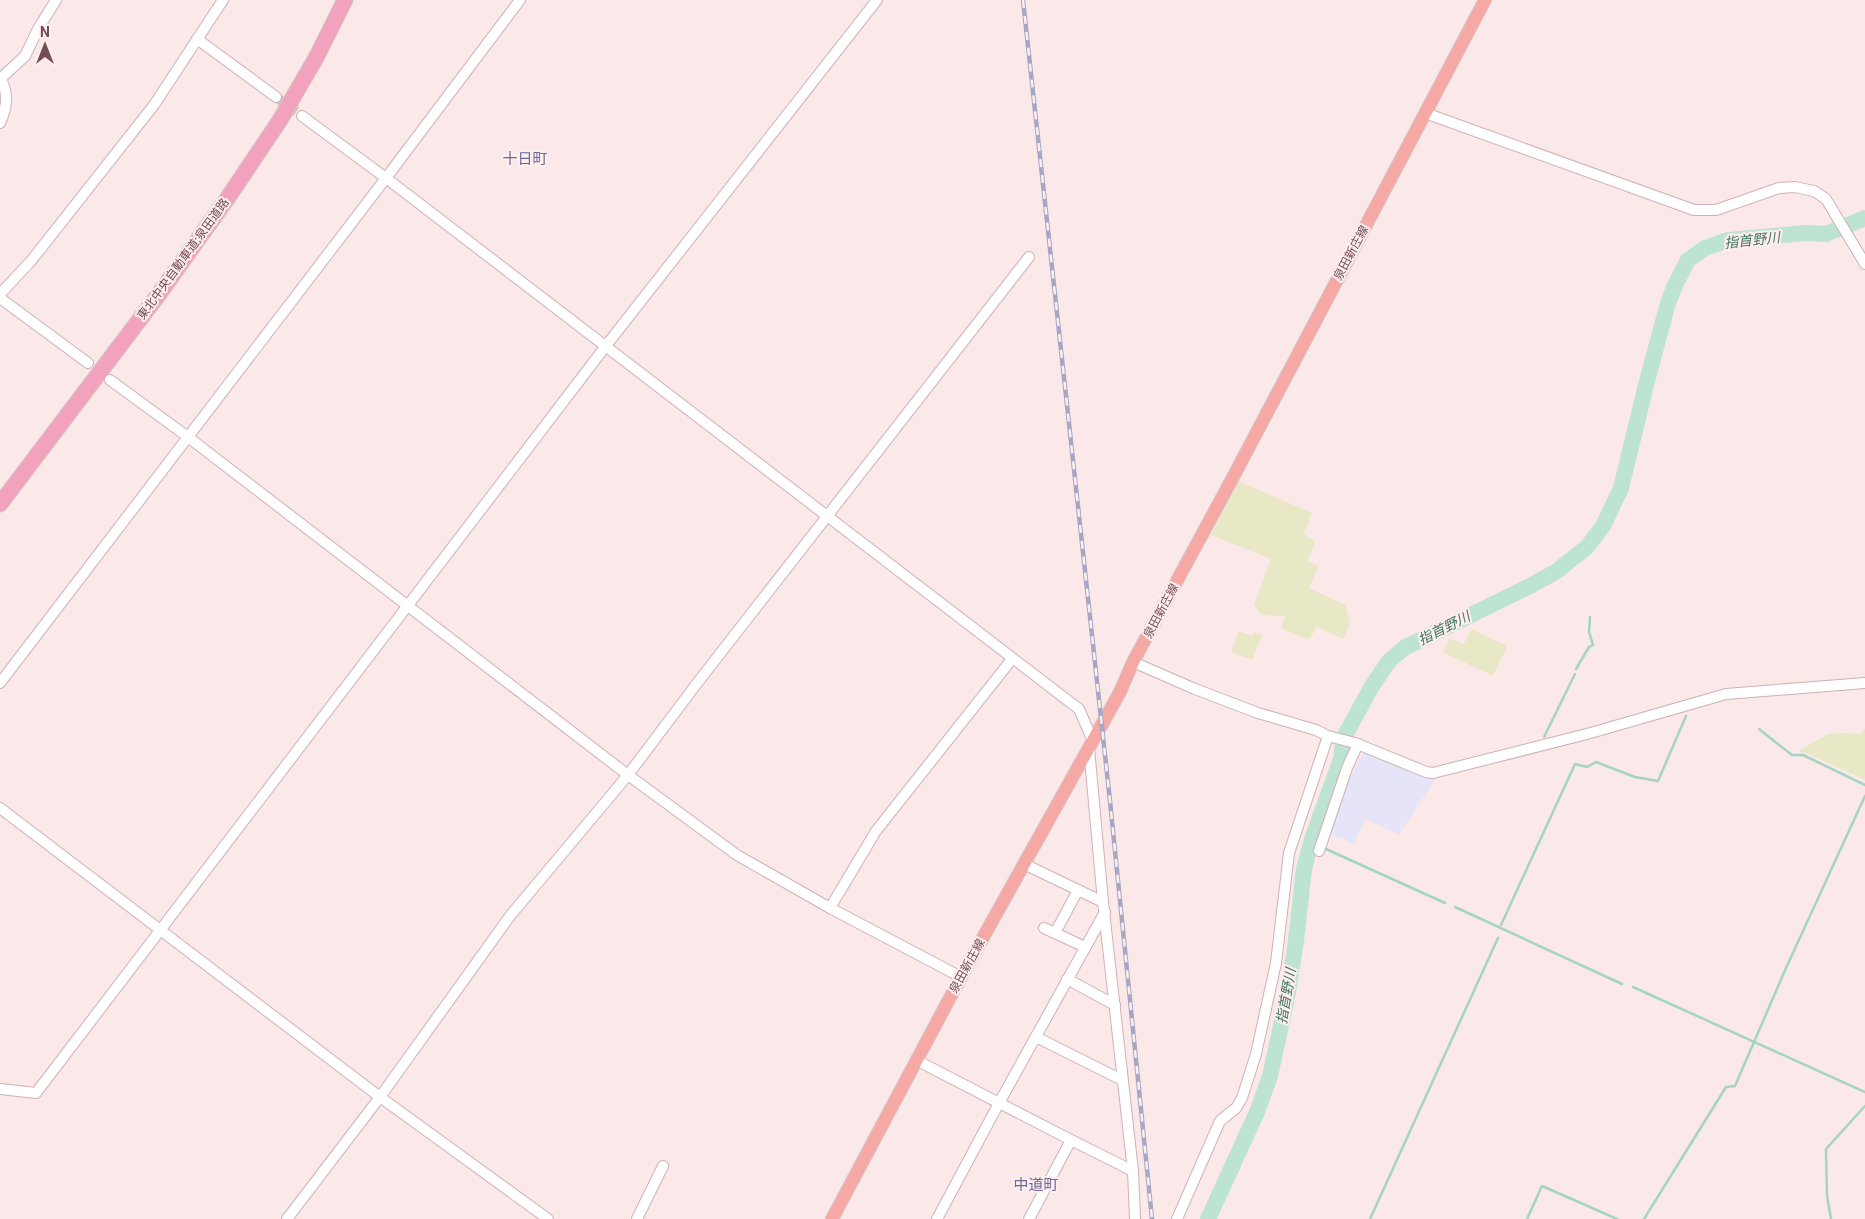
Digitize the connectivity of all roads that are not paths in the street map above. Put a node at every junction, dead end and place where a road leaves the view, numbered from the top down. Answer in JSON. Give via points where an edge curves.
{"nodes":[{"id":1,"x":56,"y":0,"type":"edge"},
{"id":2,"x":223,"y":0,"type":"edge"},
{"id":3,"x":345,"y":0,"type":"edge"},
{"id":4,"x":520,"y":0,"type":"edge"},
{"id":5,"x":877,"y":0,"type":"edge"},
{"id":6,"x":1485,"y":0,"type":"edge"},
{"id":7,"x":197,"y":39,"type":"junction"},
{"id":8,"x":0,"y":78,"type":"edge"},
{"id":9,"x":276,"y":97,"type":"tunnel mouth"},
{"id":10,"x":1425,"y":113,"type":"junction"},
{"id":11,"x":302,"y":116,"type":"tunnel mouth"},
{"id":12,"x":0,"y":122,"type":"edge"},
{"id":13,"x":386,"y":178,"type":"junction"},
{"id":14,"x":1029,"y":257,"type":"dead end"},
{"id":15,"x":1863,"y":261,"type":"edge"},
{"id":16,"x":0,"y":294,"type":"edge"},
{"id":17,"x":0,"y":298,"type":"edge"},
{"id":18,"x":605,"y":347,"type":"junction"},
{"id":19,"x":88,"y":363,"type":"dead end"},
{"id":20,"x":110,"y":380,"type":"dead end"},
{"id":21,"x":188,"y":437,"type":"junction"},
{"id":22,"x":0,"y":504,"type":"edge"},
{"id":23,"x":829,"y":516,"type":"junction"},
{"id":24,"x":408,"y":606,"type":"junction"},
{"id":25,"x":1012,"y":659,"type":"junction"},
{"id":26,"x":1133,"y":662,"type":"junction"},
{"id":27,"x":0,"y":683,"type":"edge"},
{"id":28,"x":1865,"y":683,"type":"edge"},
{"id":29,"x":1328,"y":736,"type":"junction"},
{"id":30,"x":1357,"y":744,"type":"junction"},
{"id":31,"x":1091,"y":745,"type":"junction"},
{"id":32,"x":628,"y":774,"type":"junction"},
{"id":33,"x":0,"y":808,"type":"edge"},
{"id":34,"x":1319,"y":851,"type":"dead end"},
{"id":35,"x":1024,"y":864,"type":"junction"},
{"id":36,"x":1078,"y":890,"type":"junction"},
{"id":37,"x":1104,"y":907,"type":"junction"},
{"id":38,"x":830,"y":908,"type":"junction"},
{"id":39,"x":1044,"y":928,"type":"dead end"},
{"id":40,"x":160,"y":929,"type":"junction"},
{"id":41,"x":1055,"y":933,"type":"junction"},
{"id":42,"x":1084,"y":947,"type":"junction"},
{"id":43,"x":961,"y":977,"type":"junction"},
{"id":44,"x":1067,"y":979,"type":"junction"},
{"id":45,"x":1115,"y":1005,"type":"junction"},
{"id":46,"x":1036,"y":1037,"type":"junction"},
{"id":47,"x":916,"y":1060,"type":"junction"},
{"id":48,"x":1122,"y":1080,"type":"junction"},
{"id":49,"x":0,"y":1089,"type":"edge"},
{"id":50,"x":380,"y":1097,"type":"junction"},
{"id":51,"x":999,"y":1103,"type":"junction"},
{"id":52,"x":1070,"y":1140,"type":"junction"},
{"id":53,"x":663,"y":1166,"type":"dead end"},
{"id":54,"x":1133,"y":1171,"type":"junction"},
{"id":55,"x":287,"y":1219,"type":"edge"},
{"id":56,"x":548,"y":1219,"type":"edge"},
{"id":57,"x":637,"y":1219,"type":"edge"},
{"id":58,"x":832,"y":1219,"type":"edge"},
{"id":59,"x":937,"y":1219,"type":"edge"},
{"id":60,"x":1029,"y":1219,"type":"edge"},
{"id":61,"x":1134,"y":1219,"type":"edge"},
{"id":62,"x":1177,"y":1219,"type":"edge"}],
"edges":[{"from":1,"to":8,"type":"street","via":[[25,56]]},
{"from":2,"to":7,"type":"street"},
{"from":3,"to":22,"type":"highway","name":"東北中央自動車道;泉田道路","via":[[280,120],[227,199]]},
{"from":4,"to":13,"type":"street"},
{"from":5,"to":18,"type":"street"},
{"from":6,"to":10,"type":"main road","name":"泉田新庄線"},
{"from":7,"to":9,"type":"street"},
{"from":7,"to":16,"type":"street","via":[[154,105],[31,261]]},
{"from":8,"to":12,"type":"street","via":[[6,88],[6,97]]},
{"from":10,"to":15,"type":"street","via":[[1681,206],[1704,211],[1716,210],[1779,188],[1814,191],[1826,199]]},
{"from":10,"to":26,"type":"main road","name":"泉田新庄線"},
{"from":11,"to":13,"type":"street"},
{"from":13,"to":18,"type":"street"},
{"from":13,"to":21,"type":"street"},
{"from":14,"to":23,"type":"street"},
{"from":17,"to":19,"type":"street"},
{"from":18,"to":23,"type":"street"},
{"from":18,"to":24,"type":"street"},
{"from":20,"to":21,"type":"street"},
{"from":21,"to":24,"type":"street"},
{"from":21,"to":27,"type":"street"},
{"from":23,"to":25,"type":"street"},
{"from":23,"to":32,"type":"street"},
{"from":24,"to":32,"type":"street"},
{"from":24,"to":40,"type":"street"},
{"from":25,"to":31,"type":"street","via":[[1079,709]]},
{"from":25,"to":38,"type":"street","via":[[876,831]]},
{"from":26,"to":29,"type":"street","via":[[1249,710]]},
{"from":26,"to":31,"type":"main road","name":"泉田新庄線"},
{"from":28,"to":30,"type":"street","via":[[1726,694],[1433,773]]},
{"from":29,"to":30,"type":"street"},
{"from":29,"to":62,"type":"street","via":[[1289,853],[1276,963],[1253,1062],[1236,1108],[1220,1121]]},
{"from":30,"to":34,"type":"street"},
{"from":31,"to":35,"type":"main road","name":"泉田新庄線"},
{"from":31,"to":37,"type":"street"},
{"from":32,"to":38,"type":"street","via":[[737,855]]},
{"from":32,"to":50,"type":"street","via":[[510,916]]},
{"from":33,"to":40,"type":"street"},
{"from":35,"to":36,"type":"street"},
{"from":35,"to":43,"type":"main road","name":"泉田新庄線"},
{"from":36,"to":37,"type":"street"},
{"from":36,"to":41,"type":"street"},
{"from":37,"to":42,"type":"street"},
{"from":37,"to":45,"type":"street"},
{"from":38,"to":43,"type":"street"},
{"from":39,"to":41,"type":"street"},
{"from":40,"to":49,"type":"street","via":[[36,1093]]},
{"from":40,"to":50,"type":"street"},
{"from":41,"to":42,"type":"street"},
{"from":42,"to":44,"type":"street"},
{"from":43,"to":47,"type":"main road","name":"泉田新庄線"},
{"from":44,"to":45,"type":"street"},
{"from":44,"to":46,"type":"street"},
{"from":45,"to":48,"type":"street"},
{"from":46,"to":48,"type":"street"},
{"from":46,"to":51,"type":"street"},
{"from":47,"to":51,"type":"street"},
{"from":47,"to":58,"type":"main road","name":"泉田新庄線"},
{"from":48,"to":54,"type":"street"},
{"from":50,"to":55,"type":"street"},
{"from":50,"to":56,"type":"street"},
{"from":51,"to":52,"type":"street"},
{"from":51,"to":59,"type":"street"},
{"from":52,"to":54,"type":"street"},
{"from":52,"to":60,"type":"street"},
{"from":53,"to":57,"type":"street"},
{"from":54,"to":61,"type":"street"}]}
